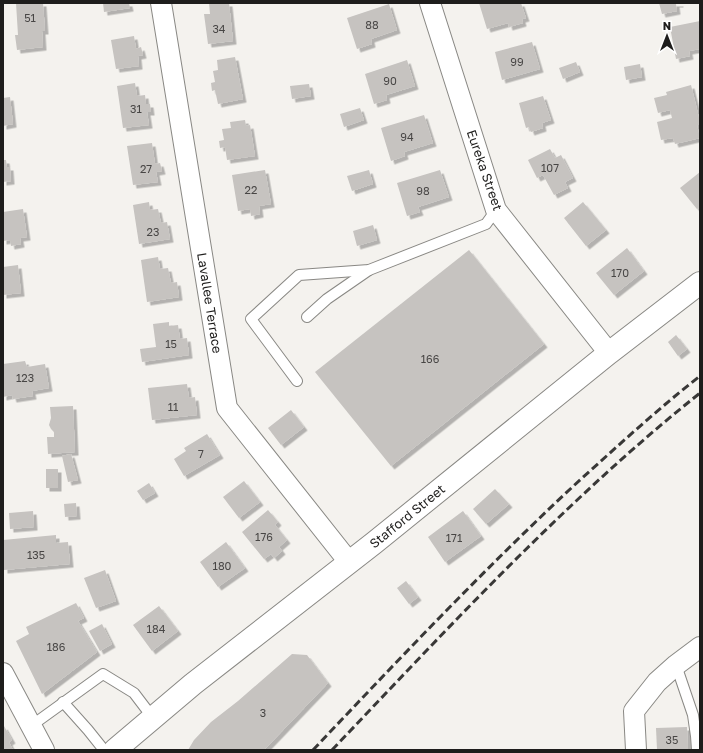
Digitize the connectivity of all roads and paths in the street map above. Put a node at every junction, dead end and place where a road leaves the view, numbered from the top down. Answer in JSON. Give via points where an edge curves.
{"nodes":[{"id":1,"x":161,"y":3,"type":"edge"},
{"id":2,"x":430,"y":3,"type":"edge"},
{"id":3,"x":496,"y":210,"type":"junction"},
{"id":4,"x":369,"y":270,"type":"junction"},
{"id":5,"x":700,"y":283,"type":"edge"},
{"id":6,"x":307,"y":317,"type":"dead end"},
{"id":7,"x":609,"y":354,"type":"junction"},
{"id":8,"x":297,"y":381,"type":"dead end"},
{"id":9,"x":349,"y":562,"type":"junction"},
{"id":10,"x":700,"y":647,"type":"edge"},
{"id":11,"x":676,"y":665,"type":"junction"},
{"id":12,"x":3,"y":673,"type":"edge"},
{"id":13,"x":63,"y":702,"type":"junction"},
{"id":14,"x":153,"y":718,"type":"junction"},
{"id":15,"x":31,"y":726,"type":"junction"},
{"id":16,"x":44,"y":750,"type":"edge"},
{"id":17,"x":104,"y":750,"type":"edge"},
{"id":18,"x":115,"y":750,"type":"edge"},
{"id":19,"x":636,"y":750,"type":"edge"},
{"id":20,"x":697,"y":750,"type":"edge"}],
"edges":[{"from":1,"to":9,"type":"street","name":"Lavallee Terrace","via":[[226,408]]},
{"from":2,"to":3,"type":"street","name":"Eureka Street"},
{"from":3,"to":4,"type":"lane","via":[[486,224]]},
{"from":3,"to":7,"type":"street","name":"Eureka Street"},
{"from":4,"to":6,"type":"lane","via":[[327,299]]},
{"from":4,"to":8,"type":"lane","via":[[298,275],[251,319]]},
{"from":5,"to":7,"type":"main road","name":"Stafford Street"},
{"from":7,"to":9,"type":"main road","name":"Stafford Street"},
{"from":9,"to":14,"type":"main road","name":"Stafford Street"},
{"from":10,"to":11,"type":"street"},
{"from":11,"to":19,"type":"street","via":[[657,682],[634,711]]},
{"from":11,"to":20,"type":"lane","via":[[693,715]]},
{"from":12,"to":15,"type":"street"},
{"from":13,"to":14,"type":"lane","via":[[103,674],[134,693]]},
{"from":13,"to":15,"type":"lane"},
{"from":13,"to":17,"type":"lane"},
{"from":14,"to":18,"type":"main road","name":"Stafford Street"},
{"from":15,"to":16,"type":"street"}]}
